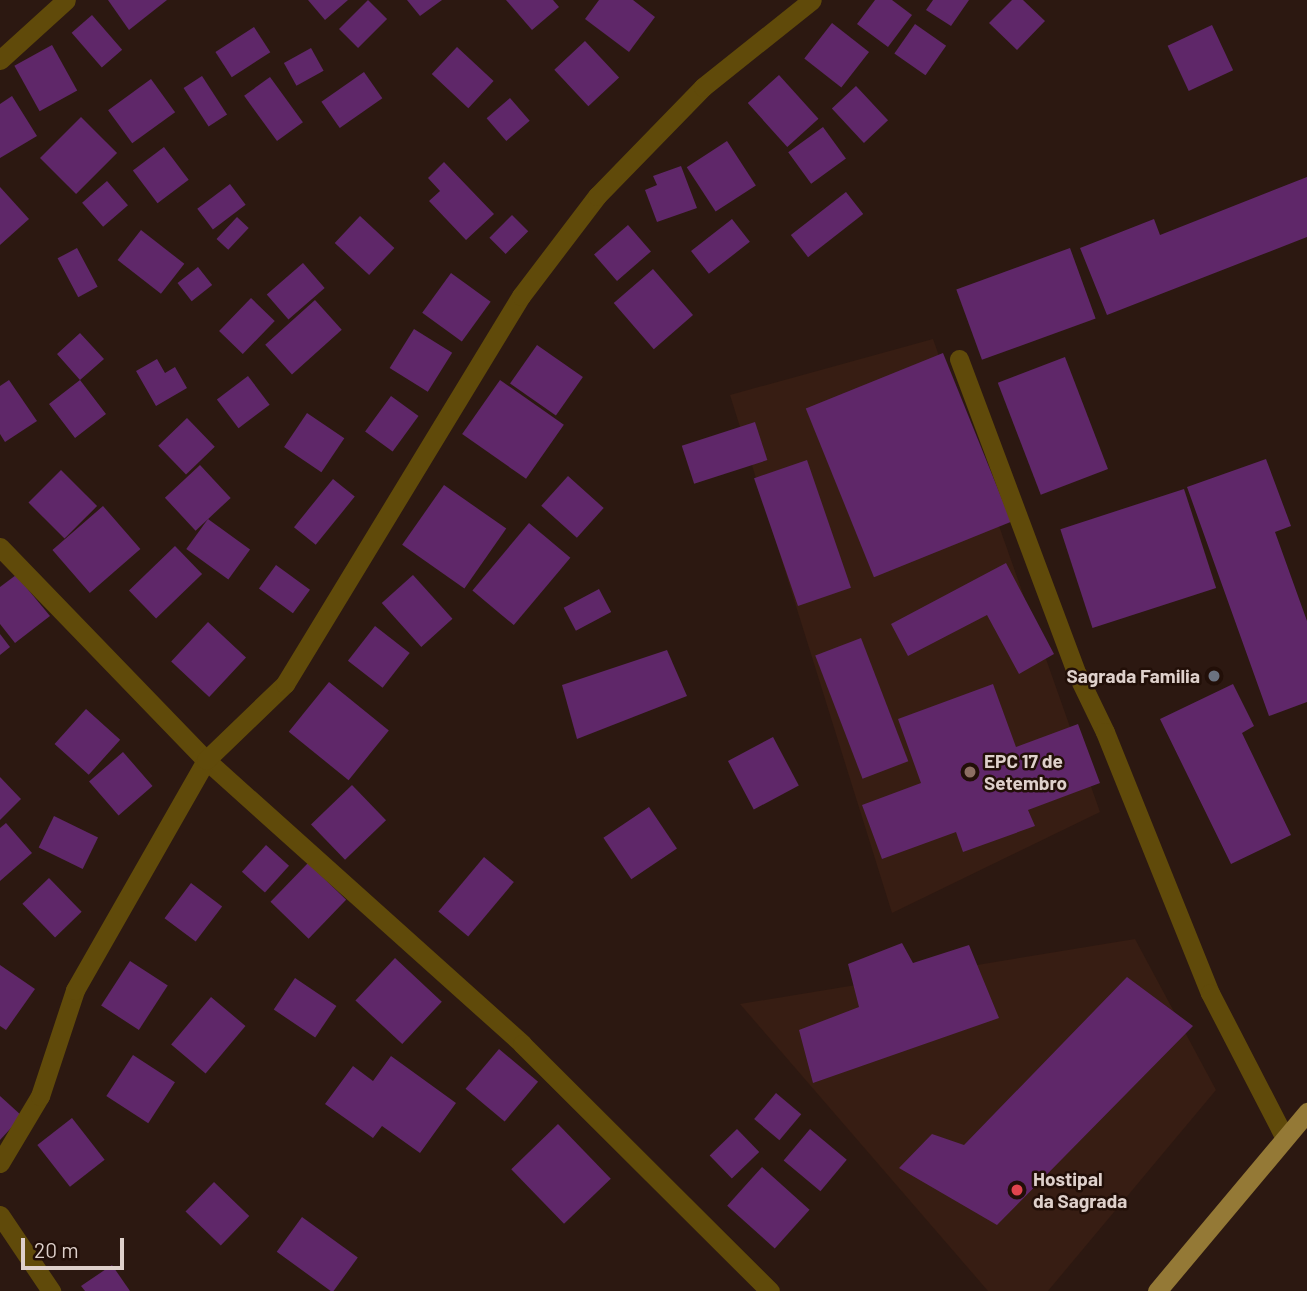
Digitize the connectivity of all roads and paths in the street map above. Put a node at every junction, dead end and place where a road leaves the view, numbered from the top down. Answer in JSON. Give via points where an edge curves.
{"nodes":[{"id":1,"x":66,"y":0,"type":"edge"},
{"id":2,"x":812,"y":0,"type":"edge"},
{"id":3,"x":0,"y":60,"type":"edge"},
{"id":4,"x":959,"y":359,"type":"dead end"},
{"id":5,"x":0,"y":547,"type":"edge"},
{"id":6,"x":206,"y":760,"type":"junction"},
{"id":7,"x":1307,"y":1112,"type":"edge"},
{"id":8,"x":1285,"y":1138,"type":"junction"},
{"id":9,"x":0,"y":1163,"type":"edge"},
{"id":10,"x":0,"y":1215,"type":"edge"},
{"id":11,"x":1160,"y":1289,"type":"edge"},
{"id":12,"x":51,"y":1291,"type":"edge"},
{"id":13,"x":770,"y":1291,"type":"edge"}],
"edges":[{"from":1,"to":3,"type":"street"},
{"from":2,"to":6,"type":"street","via":[[703,87],[597,196],[521,296],[285,684]]},
{"from":4,"to":8,"type":"street","via":[[1077,674],[1105,732],[1189,943]]},
{"from":5,"to":6,"type":"street"},
{"from":6,"to":9,"type":"street","via":[[75,990],[40,1096]]},
{"from":6,"to":13,"type":"street","via":[[522,1044]]},
{"from":7,"to":8,"type":"main road"},
{"from":8,"to":11,"type":"main road"},
{"from":10,"to":12,"type":"street"}]}
